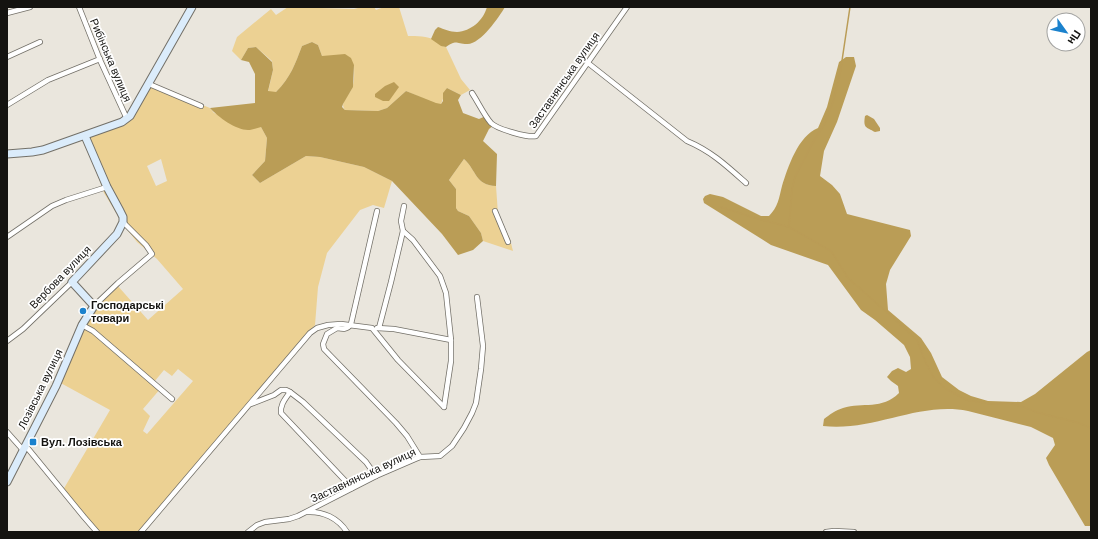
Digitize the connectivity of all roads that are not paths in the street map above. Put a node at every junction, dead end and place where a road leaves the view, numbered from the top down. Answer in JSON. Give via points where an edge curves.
{"nodes":[{"id":1,"x":30,"y":7,"type":"edge"},
{"id":2,"x":79,"y":7,"type":"edge"},
{"id":3,"x":192,"y":7,"type":"edge"},
{"id":4,"x":627,"y":7,"type":"edge"},
{"id":5,"x":7,"y":13,"type":"edge"},
{"id":6,"x":40,"y":42,"type":"dead end"},
{"id":7,"x":7,"y":57,"type":"edge"},
{"id":8,"x":100,"y":59,"type":"junction"},
{"id":9,"x":588,"y":63,"type":"junction"},
{"id":10,"x":149,"y":84,"type":"junction"},
{"id":11,"x":472,"y":93,"type":"dead end"},
{"id":12,"x":7,"y":105,"type":"edge"},
{"id":13,"x":201,"y":106,"type":"dead end"},
{"id":14,"x":129,"y":118,"type":"junction"},
{"id":15,"x":85,"y":136,"type":"junction"},
{"id":16,"x":7,"y":154,"type":"edge"},
{"id":17,"x":746,"y":183,"type":"dead end"},
{"id":18,"x":108,"y":187,"type":"junction"},
{"id":19,"x":404,"y":206,"type":"dead end"},
{"id":20,"x":377,"y":211,"type":"dead end"},
{"id":21,"x":495,"y":212,"type":"dead end"},
{"id":22,"x":122,"y":222,"type":"junction"},
{"id":23,"x":403,"y":231,"type":"junction"},
{"id":24,"x":7,"y":236,"type":"edge"},
{"id":25,"x":508,"y":242,"type":"dead end"},
{"id":26,"x":72,"y":282,"type":"junction"},
{"id":27,"x":477,"y":297,"type":"dead end"},
{"id":28,"x":94,"y":306,"type":"junction"},
{"id":29,"x":351,"y":324,"type":"junction"},
{"id":30,"x":82,"y":325,"type":"junction"},
{"id":31,"x":372,"y":328,"type":"junction"},
{"id":32,"x":379,"y":328,"type":"junction"},
{"id":33,"x":451,"y":340,"type":"junction"},
{"id":34,"x":7,"y":341,"type":"edge"},
{"id":35,"x":290,"y":392,"type":"junction"},
{"id":36,"x":172,"y":399,"type":"dead end"},
{"id":37,"x":249,"y":405,"type":"junction"},
{"id":38,"x":7,"y":432,"type":"edge"},
{"id":39,"x":24,"y":447,"type":"junction"},
{"id":40,"x":420,"y":457,"type":"junction"},
{"id":41,"x":376,"y":476,"type":"junction"},
{"id":42,"x":7,"y":482,"type":"edge"},
{"id":43,"x":352,"y":488,"type":"junction"},
{"id":44,"x":306,"y":512,"type":"junction"},
{"id":45,"x":97,"y":532,"type":"edge"},
{"id":46,"x":141,"y":532,"type":"edge"},
{"id":47,"x":248,"y":532,"type":"edge"},
{"id":48,"x":347,"y":532,"type":"edge"},
{"id":49,"x":826,"y":532,"type":"edge"},
{"id":50,"x":854,"y":532,"type":"edge"}],
"edges":[{"from":1,"to":5,"type":"street"},
{"from":2,"to":8,"type":"street","name":"Рибінська вулиця"},
{"from":3,"to":10,"type":"street"},
{"from":4,"to":9,"type":"street","name":"Заставнянська вулиця"},
{"from":6,"to":7,"type":"street"},
{"from":8,"to":12,"type":"street","via":[[48,80]]},
{"from":8,"to":14,"type":"street","name":"Рибінська вулиця"},
{"from":9,"to":11,"type":"street","name":"Заставнянська вулиця","via":[[536,136],[524,136],[492,124]]},
{"from":9,"to":17,"type":"street","via":[[687,141],[703,148],[721,161]]},
{"from":10,"to":13,"type":"street"},
{"from":10,"to":14,"type":"street"},
{"from":14,"to":15,"type":"street"},
{"from":15,"to":16,"type":"street","via":[[32,152]]},
{"from":15,"to":18,"type":"street"},
{"from":18,"to":22,"type":"street","via":[[123,217]]},
{"from":18,"to":24,"type":"street","via":[[52,206]]},
{"from":19,"to":23,"type":"street","via":[[401,221]]},
{"from":20,"to":29,"type":"street"},
{"from":21,"to":25,"type":"street"},
{"from":22,"to":26,"type":"street","name":"Вербова вулиця","via":[[116,234]]},
{"from":22,"to":28,"type":"street","via":[[152,254]]},
{"from":23,"to":32,"type":"street"},
{"from":23,"to":33,"type":"street","via":[[413,240],[440,276],[446,294]]},
{"from":26,"to":28,"type":"street"},
{"from":26,"to":34,"type":"street","name":"Вербова вулиця","via":[[23,330]]},
{"from":27,"to":40,"type":"street","name":"Заставнянська вулиця","via":[[483,346],[476,403],[458,438],[445,452],[440,456]]},
{"from":28,"to":30,"type":"street","name":"Лозівська вулиця"},
{"from":29,"to":31,"type":"street"},
{"from":29,"to":37,"type":"street","via":[[328,325],[310,333]]},
{"from":29,"to":40,"type":"street","via":[[345,330],[336,328],[327,334],[324,349],[396,423]]},
{"from":30,"to":36,"type":"street"},
{"from":30,"to":39,"type":"street","name":"Лозівська вулиця","via":[[56,386]]},
{"from":31,"to":32,"type":"street"},
{"from":31,"to":33,"type":"street","via":[[398,360],[444,407],[451,361]]},
{"from":32,"to":33,"type":"street"},
{"from":35,"to":37,"type":"street","via":[[281,390]]},
{"from":35,"to":41,"type":"street","via":[[366,462]]},
{"from":35,"to":43,"type":"street","via":[[282,403],[281,413]]},
{"from":37,"to":46,"type":"street"},
{"from":38,"to":39,"type":"street"},
{"from":39,"to":42,"type":"street","name":"Лозівська вулиця"},
{"from":39,"to":45,"type":"street"},
{"from":40,"to":41,"type":"street","name":"Заставнянська вулиця"},
{"from":41,"to":43,"type":"street","name":"Заставнянська вулиця"},
{"from":43,"to":44,"type":"street","name":"Заставнянська вулиця"},
{"from":44,"to":47,"type":"street","name":"Заставнянська вулиця","via":[[289,520],[265,522]]},
{"from":44,"to":48,"type":"street","via":[[318,511],[326,514]]},
{"from":49,"to":50,"type":"street"}]}
